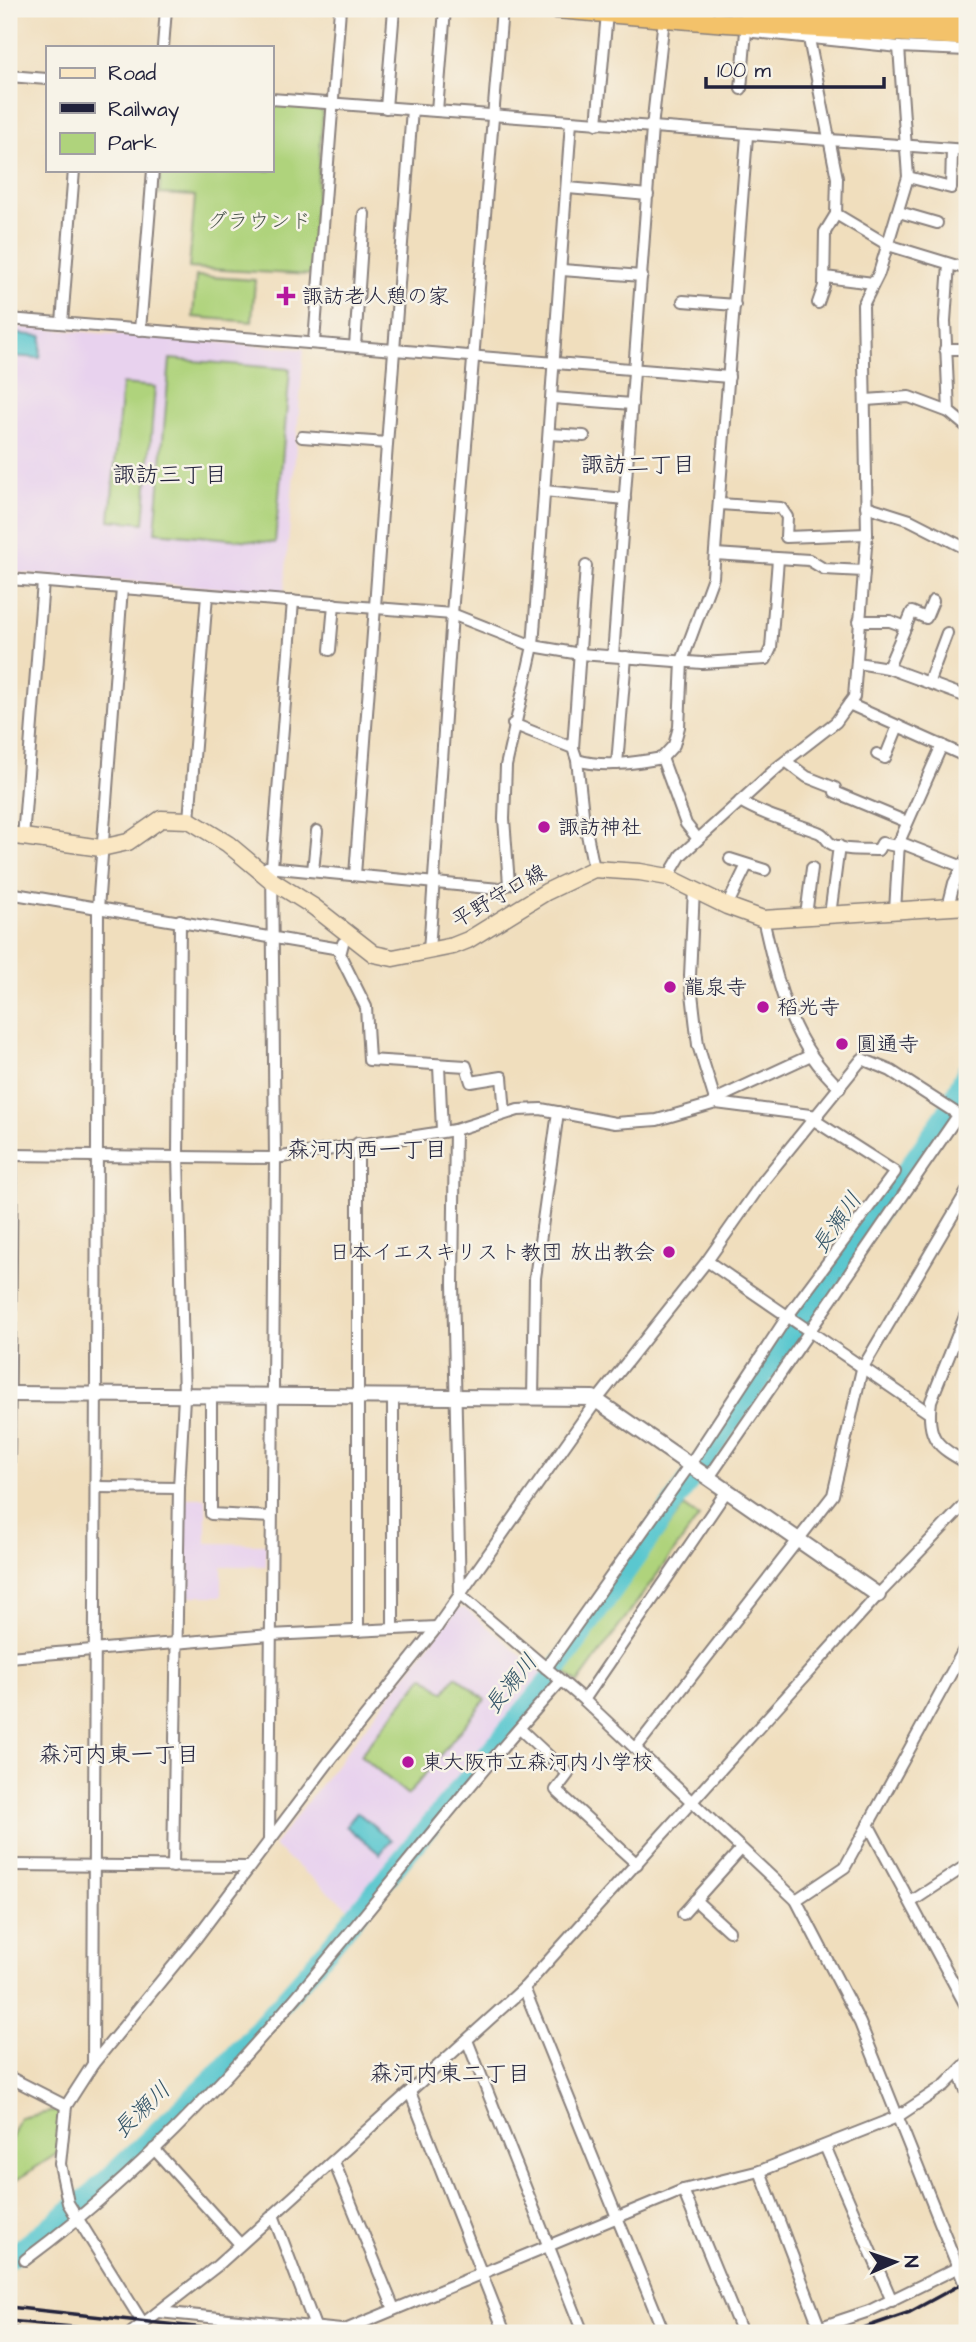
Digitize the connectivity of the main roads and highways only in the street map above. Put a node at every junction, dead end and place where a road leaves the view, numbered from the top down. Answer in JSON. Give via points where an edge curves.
{"nodes":[{"id":1,"x":556,"y":9,"type":"edge"},
{"id":2,"x":765,"y":9,"type":"edge"},
{"id":3,"x":664,"y":13,"type":"edge"},
{"id":4,"x":967,"y":22,"type":"edge"},
{"id":5,"x":804,"y":26,"type":"junction"},
{"id":6,"x":967,"y":36,"type":"edge"},
{"id":7,"x":16,"y":837,"type":"edge"},
{"id":8,"x":967,"y":906,"type":"edge"}],
"edges":[{"from":1,"to":3,"type":"highway"},
{"from":2,"to":5,"type":"highway"},
{"from":3,"to":5,"type":"highway","via":[[727,23]]},
{"from":4,"to":5,"type":"highway"},
{"from":5,"to":6,"type":"highway"},
{"from":7,"to":8,"type":"main road","name":"平野守口線","via":[[101,848],[128,842],[161,819],[189,820],[272,874],[314,907],[344,941],[379,956],[406,957],[468,940],[545,892],[594,869],[668,877],[763,919]]}]}
